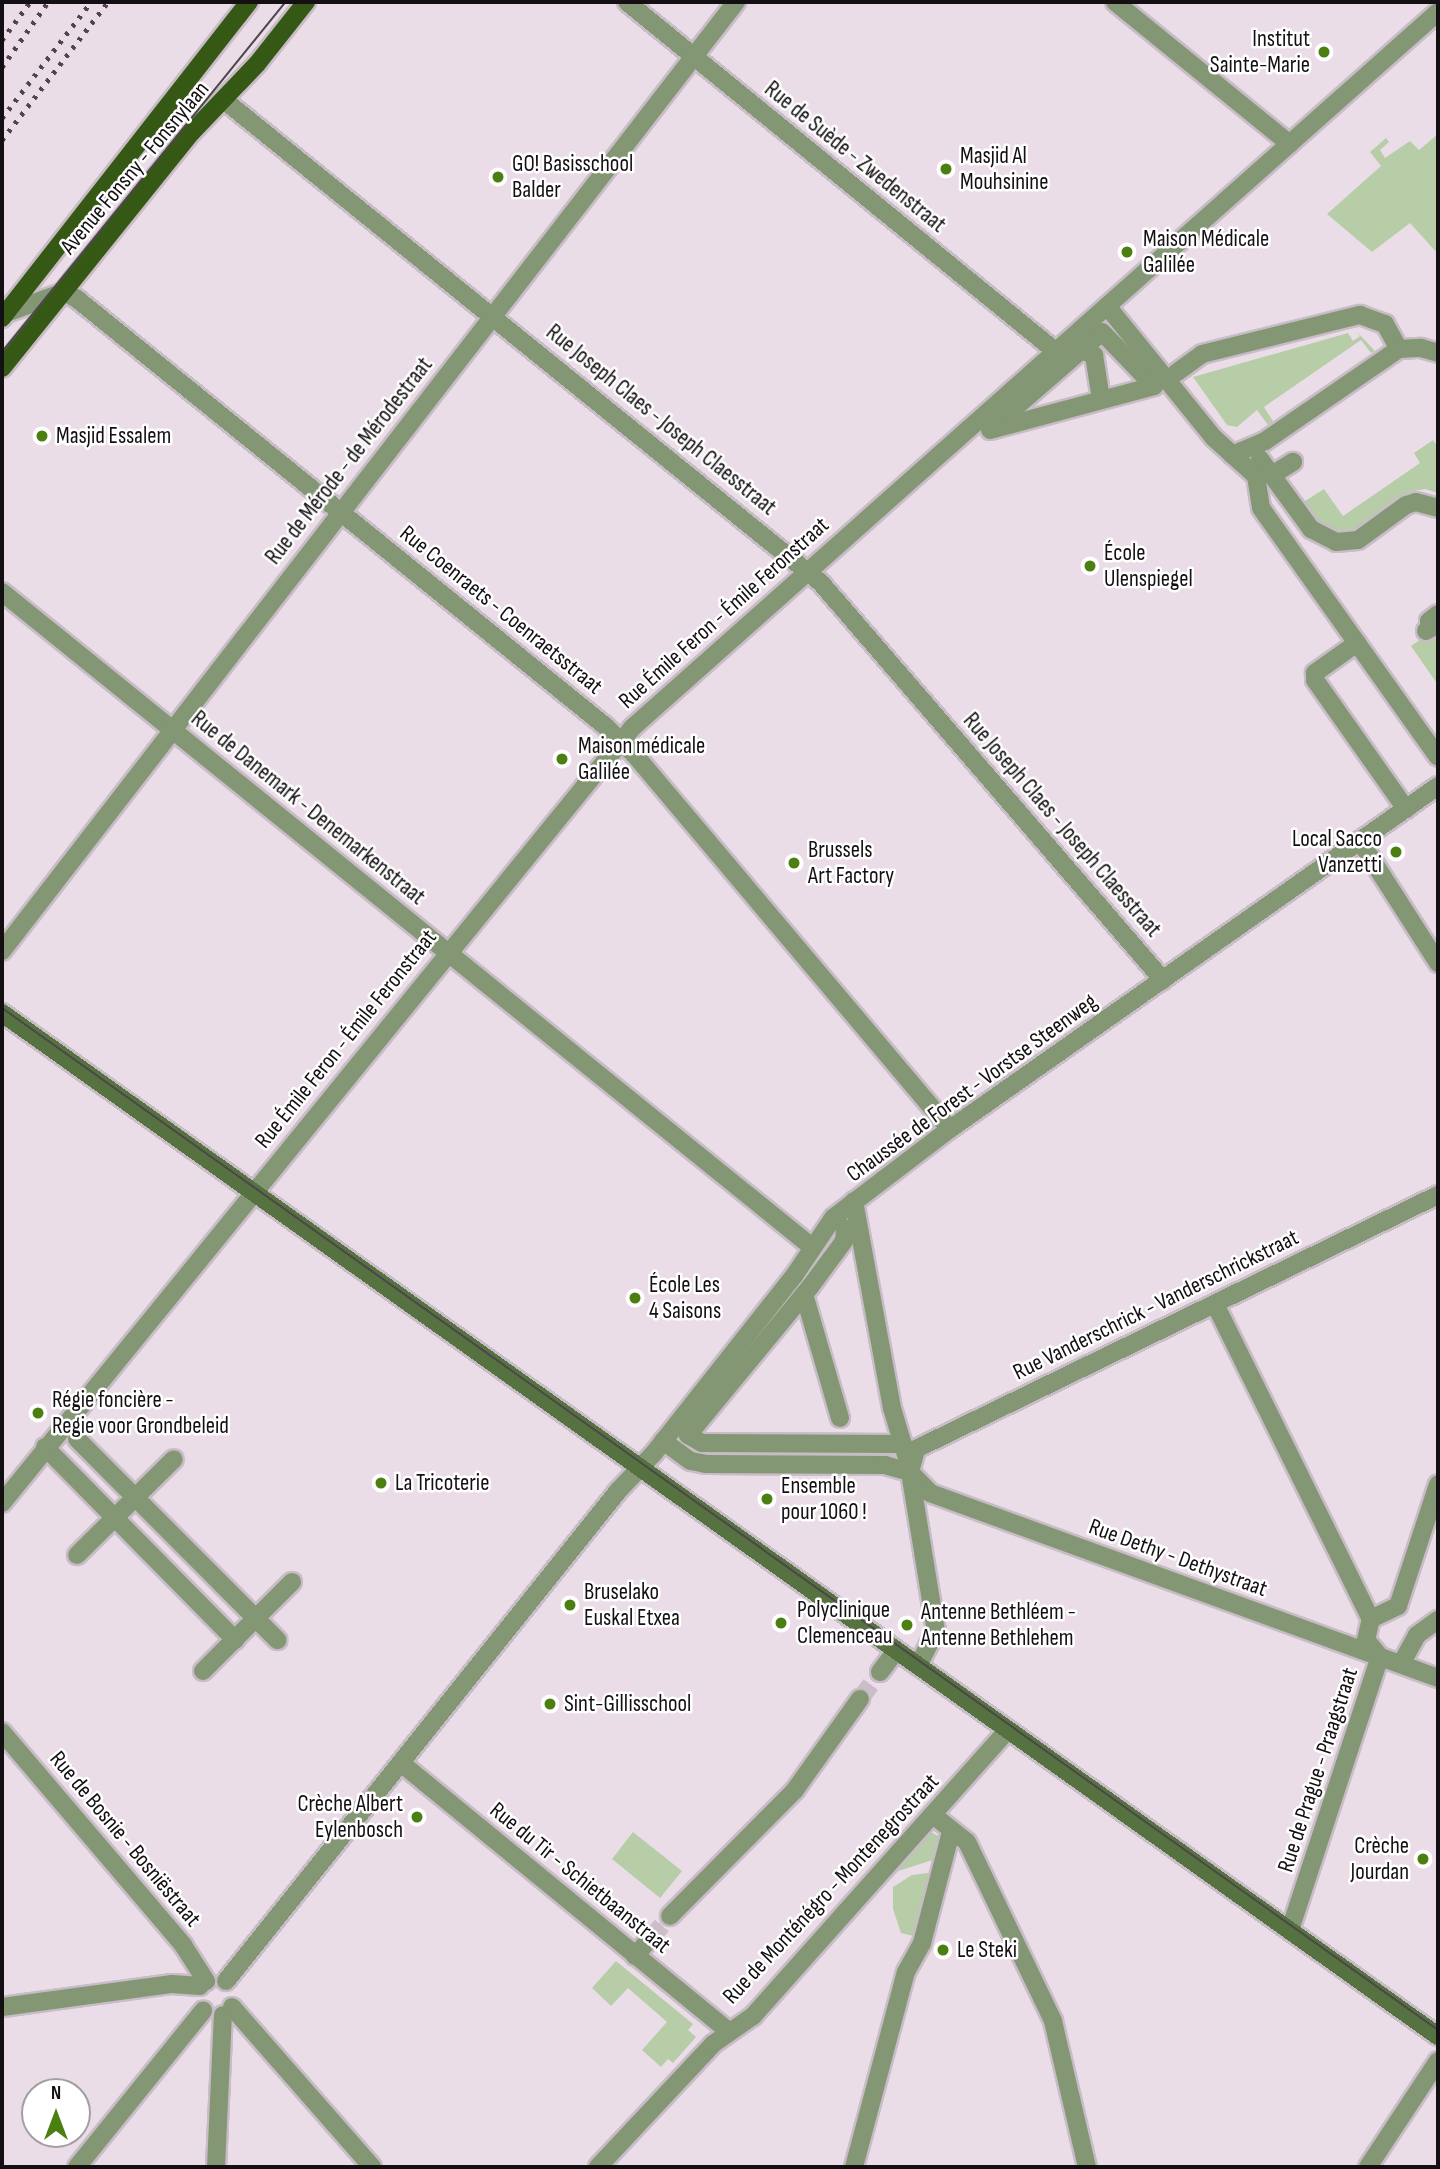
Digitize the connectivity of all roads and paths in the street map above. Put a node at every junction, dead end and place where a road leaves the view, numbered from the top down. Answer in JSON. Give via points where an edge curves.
{"nodes":[{"id":1,"x":249,"y":2,"type":"edge"},
{"id":2,"x":306,"y":2,"type":"edge"},
{"id":3,"x":627,"y":2,"type":"edge"},
{"id":4,"x":736,"y":2,"type":"edge"},
{"id":5,"x":1115,"y":2,"type":"edge"},
{"id":6,"x":1438,"y":12,"type":"edge"},
{"id":7,"x":692,"y":57,"type":"junction"},
{"id":8,"x":224,"y":100,"type":"junction"},
{"id":9,"x":1290,"y":144,"type":"junction"},
{"id":10,"x":64,"y":292,"type":"junction"},
{"id":11,"x":1107,"y":306,"type":"junction"},
{"id":12,"x":492,"y":315,"type":"junction"},
{"id":13,"x":4,"y":316,"type":"edge"},
{"id":14,"x":1399,"y":349,"type":"junction"},
{"id":15,"x":1054,"y":350,"type":"junction"},
{"id":16,"x":1082,"y":351,"type":"junction"},
{"id":17,"x":1438,"y":353,"type":"edge"},
{"id":18,"x":2,"y":368,"type":"edge"},
{"id":19,"x":1176,"y":373,"type":"dead end"},
{"id":20,"x":1101,"y":399,"type":"junction"},
{"id":21,"x":1232,"y":455,"type":"junction"},
{"id":22,"x":1260,"y":458,"type":"dead end"},
{"id":23,"x":1293,"y":463,"type":"dead end"},
{"id":24,"x":1272,"y":475,"type":"junction"},
{"id":25,"x":1438,"y":508,"type":"edge"},
{"id":26,"x":341,"y":512,"type":"junction"},
{"id":27,"x":807,"y":570,"type":"junction"},
{"id":28,"x":2,"y":592,"type":"edge"},
{"id":29,"x":1438,"y":614,"type":"edge"},
{"id":30,"x":1426,"y":631,"type":"dead end"},
{"id":31,"x":1357,"y":643,"type":"junction"},
{"id":32,"x":173,"y":730,"type":"junction"},
{"id":33,"x":620,"y":740,"type":"junction"},
{"id":34,"x":1438,"y":757,"type":"edge"},
{"id":35,"x":1438,"y":786,"type":"edge"},
{"id":36,"x":1406,"y":809,"type":"junction"},
{"id":37,"x":1360,"y":841,"type":"junction"},
{"id":38,"x":2,"y":951,"type":"edge"},
{"id":39,"x":448,"y":953,"type":"junction"},
{"id":40,"x":1438,"y":963,"type":"edge"},
{"id":41,"x":1163,"y":980,"type":"junction"},
{"id":42,"x":2,"y":1013,"type":"edge"},
{"id":43,"x":950,"y":1129,"type":"junction"},
{"id":44,"x":253,"y":1191,"type":"junction"},
{"id":45,"x":1438,"y":1195,"type":"edge"},
{"id":46,"x":854,"y":1201,"type":"junction"},
{"id":47,"x":845,"y":1228,"type":"dead end"},
{"id":48,"x":812,"y":1248,"type":"junction"},
{"id":49,"x":806,"y":1288,"type":"junction"},
{"id":50,"x":1215,"y":1304,"type":"junction"},
{"id":51,"x":845,"y":1431,"type":"junction"},
{"id":52,"x":77,"y":1439,"type":"dead end"},
{"id":53,"x":663,"y":1441,"type":"junction"},
{"id":54,"x":903,"y":1444,"type":"junction"},
{"id":55,"x":46,"y":1447,"type":"junction"},
{"id":56,"x":174,"y":1459,"type":"dead end"},
{"id":57,"x":641,"y":1467,"type":"junction"},
{"id":58,"x":910,"y":1472,"type":"junction"},
{"id":59,"x":1438,"y":1484,"type":"edge"},
{"id":60,"x":135,"y":1498,"type":"junction"},
{"id":61,"x":2,"y":1503,"type":"edge"},
{"id":62,"x":115,"y":1518,"type":"junction"},
{"id":63,"x":77,"y":1555,"type":"dead end"},
{"id":64,"x":292,"y":1582,"type":"dead end"},
{"id":65,"x":255,"y":1619,"type":"junction"},
{"id":66,"x":1371,"y":1619,"type":"junction"},
{"id":67,"x":1438,"y":1620,"type":"edge"},
{"id":68,"x":235,"y":1640,"type":"junction"},
{"id":69,"x":277,"y":1640,"type":"dead end"},
{"id":70,"x":896,"y":1651,"type":"junction"},
{"id":71,"x":1380,"y":1657,"type":"junction"},
{"id":72,"x":1401,"y":1664,"type":"junction"},
{"id":73,"x":918,"y":1666,"type":"junction"},
{"id":74,"x":202,"y":1671,"type":"dead end"},
{"id":75,"x":880,"y":1672,"type":"tunnel mouth"},
{"id":76,"x":1438,"y":1678,"type":"edge"},
{"id":77,"x":860,"y":1699,"type":"tunnel mouth"},
{"id":78,"x":1008,"y":1730,"type":"junction"},
{"id":79,"x":2,"y":1732,"type":"edge"},
{"id":80,"x":401,"y":1763,"type":"junction"},
{"id":81,"x":933,"y":1815,"type":"junction"},
{"id":82,"x":951,"y":1832,"type":"junction"},
{"id":83,"x":670,"y":1916,"type":"tunnel mouth"},
{"id":84,"x":1290,"y":1930,"type":"junction"},
{"id":85,"x":650,"y":1939,"type":"tunnel mouth"},
{"id":86,"x":635,"y":1956,"type":"junction"},
{"id":87,"x":226,"y":1981,"type":"junction"},
{"id":88,"x":203,"y":1983,"type":"junction"},
{"id":89,"x":2,"y":2007,"type":"edge"},
{"id":90,"x":203,"y":2011,"type":"junction"},
{"id":91,"x":227,"y":2011,"type":"junction"},
{"id":92,"x":728,"y":2031,"type":"junction"},
{"id":93,"x":1438,"y":2036,"type":"edge"},
{"id":94,"x":1438,"y":2061,"type":"edge"},
{"id":95,"x":77,"y":2167,"type":"edge"},
{"id":96,"x":216,"y":2167,"type":"edge"},
{"id":97,"x":372,"y":2167,"type":"edge"},
{"id":98,"x":598,"y":2167,"type":"edge"},
{"id":99,"x":854,"y":2167,"type":"edge"},
{"id":100,"x":1087,"y":2167,"type":"edge"},
{"id":101,"x":1368,"y":2167,"type":"edge"}],
"edges":[{"from":1,"to":13,"type":"main road","name":"Avenue Fonsny - Fonsnylaan"},
{"from":2,"to":8,"type":"main road","name":"Avenue Fonsny - Fonsnylaan"},
{"from":3,"to":7,"type":"street","name":"Rue de Suède - Zwedenstraat"},
{"from":4,"to":7,"type":"street","name":"Rue de Mérode - de Mérodestraat"},
{"from":5,"to":9,"type":"street"},
{"from":6,"to":9,"type":"street","name":"Rue Émile Feron - Émile Feronstraat"},
{"from":7,"to":12,"type":"street","name":"Rue de Mérode - de Mérodestraat"},
{"from":7,"to":15,"type":"street","name":"Rue de Suède - Zwedenstraat"},
{"from":8,"to":10,"type":"main road","name":"Avenue Fonsny - Fonsnylaan","via":[[192,132]]},
{"from":8,"to":12,"type":"street","name":"Rue Joseph Claes - Joseph Claesstraat"},
{"from":9,"to":11,"type":"street","name":"Rue Émile Feron - Émile Feronstraat"},
{"from":10,"to":13,"type":"street"},
{"from":10,"to":18,"type":"main road","name":"Avenue Fonsny - Fonsnylaan"},
{"from":10,"to":26,"type":"street","name":"Rue Coenraets - Coenraetsstraat"},
{"from":11,"to":15,"type":"street","name":"Rue Émile Feron - Émile Feronstraat"},
{"from":11,"to":21,"type":"street"},
{"from":12,"to":26,"type":"street","name":"Rue de Mérode - de Mérodestraat"},
{"from":12,"to":27,"type":"street","name":"Rue Joseph Claes - Joseph Claesstraat"},
{"from":14,"to":17,"type":"street"},
{"from":14,"to":19,"type":"street","via":[[1385,324],[1360,315],[1202,354]]},
{"from":14,"to":21,"type":"street","via":[[1265,441]]},
{"from":15,"to":27,"type":"street","name":"Rue Émile Feron - Émile Feronstraat"},
{"from":16,"to":20,"type":"street"},
{"from":16,"to":20,"type":"street","via":[[1102,332],[1154,386]]},
{"from":16,"to":20,"type":"street","via":[[991,429]]},
{"from":21,"to":31,"type":"street","via":[[1256,476],[1261,508]]},
{"from":22,"to":24,"type":"street"},
{"from":23,"to":24,"type":"street"},
{"from":24,"to":25,"type":"street","via":[[1296,500],[1311,529],[1324,538],[1349,543],[1373,532],[1406,505],[1416,502]]},
{"from":26,"to":32,"type":"street","name":"Rue de Mérode - de Mérodestraat"},
{"from":26,"to":33,"type":"street","name":"Rue Coenraets - Coenraetsstraat"},
{"from":27,"to":33,"type":"street","name":"Rue Émile Feron - Émile Feronstraat"},
{"from":27,"to":41,"type":"street","name":"Rue Joseph Claes - Joseph Claesstraat"},
{"from":28,"to":32,"type":"street","name":"Rue de Danemark - Denemarkenstraat"},
{"from":29,"to":30,"type":"street"},
{"from":31,"to":34,"type":"street"},
{"from":31,"to":36,"type":"street","via":[[1314,673],[1314,680]]},
{"from":32,"to":38,"type":"street","name":"Rue de Mérode - de Mérodestraat"},
{"from":32,"to":39,"type":"street","name":"Rue de Danemark - Denemarkenstraat"},
{"from":33,"to":39,"type":"street","name":"Rue Émile Feron - Émile Feronstraat"},
{"from":33,"to":43,"type":"street","name":"Rue Coenraets - Coenraetsstraat"},
{"from":35,"to":36,"type":"street","name":"Chaussée de Forest - Vorstse Steenweg"},
{"from":36,"to":37,"type":"street","name":"Chaussée de Forest - Vorstse Steenweg"},
{"from":37,"to":40,"type":"street"},
{"from":37,"to":41,"type":"street","name":"Chaussée de Forest - Vorstse Steenweg"},
{"from":39,"to":44,"type":"street","name":"Rue Émile Feron - Émile Feronstraat"},
{"from":39,"to":48,"type":"street","name":"Rue de Danemark - Denemarkenstraat"},
{"from":41,"to":43,"type":"street","name":"Chaussée de Forest - Vorstse Steenweg"},
{"from":42,"to":44,"type":"main road"},
{"from":43,"to":46,"type":"street","name":"Chaussée de Forest - Vorstse Steenweg"},
{"from":44,"to":55,"type":"street","name":"Rue Émile Feron - Émile Feronstraat"},
{"from":44,"to":57,"type":"main road"},
{"from":45,"to":50,"type":"street","name":"Rue Vanderschrick - Vanderschrickstraat"},
{"from":46,"to":48,"type":"street","via":[[833,1217]]},
{"from":46,"to":54,"type":"street","name":"Chaussée de Forest - Vorstse Steenweg"},
{"from":47,"to":49,"type":"street","via":[[844,1241]]},
{"from":48,"to":53,"type":"street"},
{"from":49,"to":51,"type":"street"},
{"from":49,"to":51,"type":"street","via":[[688,1435],[690,1443]]},
{"from":50,"to":58,"type":"street","name":"Rue Vanderschrick - Vanderschrickstraat","via":[[916,1449]]},
{"from":50,"to":66,"type":"street"},
{"from":51,"to":54,"type":"street"},
{"from":52,"to":60,"type":"street"},
{"from":53,"to":57,"type":"street"},
{"from":53,"to":58,"type":"street","via":[[691,1461],[706,1464],[885,1465]]},
{"from":54,"to":58,"type":"street","name":"Chaussée de Forest - Vorstse Steenweg"},
{"from":55,"to":61,"type":"street","name":"Rue Émile Feron - Émile Feronstraat"},
{"from":55,"to":62,"type":"street"},
{"from":56,"to":60,"type":"street"},
{"from":57,"to":70,"type":"main road"},
{"from":57,"to":80,"type":"street"},
{"from":58,"to":71,"type":"street","name":"Rue Dethy - Dethystraat","via":[[930,1493]]},
{"from":58,"to":73,"type":"street","name":"Chaussée de Forest - Vorstse Steenweg","via":[[936,1631]]},
{"from":59,"to":66,"type":"street","via":[[1398,1606]]},
{"from":60,"to":62,"type":"street"},
{"from":60,"to":65,"type":"street"},
{"from":62,"to":63,"type":"street"},
{"from":62,"to":68,"type":"street"},
{"from":64,"to":65,"type":"street"},
{"from":65,"to":68,"type":"street"},
{"from":65,"to":69,"type":"street"},
{"from":66,"to":71,"type":"street","name":"Rue de Prague - Praagstraat","via":[[1366,1640]]},
{"from":67,"to":72,"type":"street","via":[[1417,1635]]},
{"from":68,"to":74,"type":"street"},
{"from":70,"to":73,"type":"main road"},
{"from":70,"to":75,"type":"street"},
{"from":71,"to":72,"type":"street","name":"Rue Dethy - Dethystraat"},
{"from":71,"to":84,"type":"street","name":"Rue de Prague - Praagstraat"},
{"from":72,"to":76,"type":"street","name":"Rue Dethy - Dethystraat"},
{"from":73,"to":78,"type":"main road"},
{"from":77,"to":83,"type":"street","via":[[795,1790]]},
{"from":78,"to":81,"type":"street","name":"Rue de Monténégro - Montenegrostraat"},
{"from":78,"to":84,"type":"main road"},
{"from":79,"to":88,"type":"street","name":"Rue de Bosnie - Bosniëstraat","via":[[183,1945]]},
{"from":80,"to":86,"type":"street","name":"Rue du Tir - Schietbaanstraat"},
{"from":80,"to":87,"type":"street"},
{"from":81,"to":82,"type":"street"},
{"from":81,"to":92,"type":"street","name":"Rue de Monténégro - Montenegrostraat","via":[[753,2016]]},
{"from":82,"to":99,"type":"street","via":[[922,1943],[906,1972]]},
{"from":82,"to":100,"type":"street","via":[[967,1842],[1053,2021]]},
{"from":84,"to":93,"type":"main road"},
{"from":85,"to":86,"type":"street"},
{"from":86,"to":92,"type":"street","name":"Rue du Tir - Schietbaanstraat"},
{"from":87,"to":88,"type":"street"},
{"from":87,"to":91,"type":"street","via":[[234,1993]]},
{"from":88,"to":89,"type":"street"},
{"from":88,"to":90,"type":"street","via":[[197,1998]]},
{"from":90,"to":91,"type":"street"},
{"from":90,"to":95,"type":"street"},
{"from":91,"to":96,"type":"street"},
{"from":91,"to":97,"type":"street"},
{"from":92,"to":98,"type":"street","name":"Rue de Monténégro - Montenegrostraat"},
{"from":94,"to":101,"type":"street"}]}
